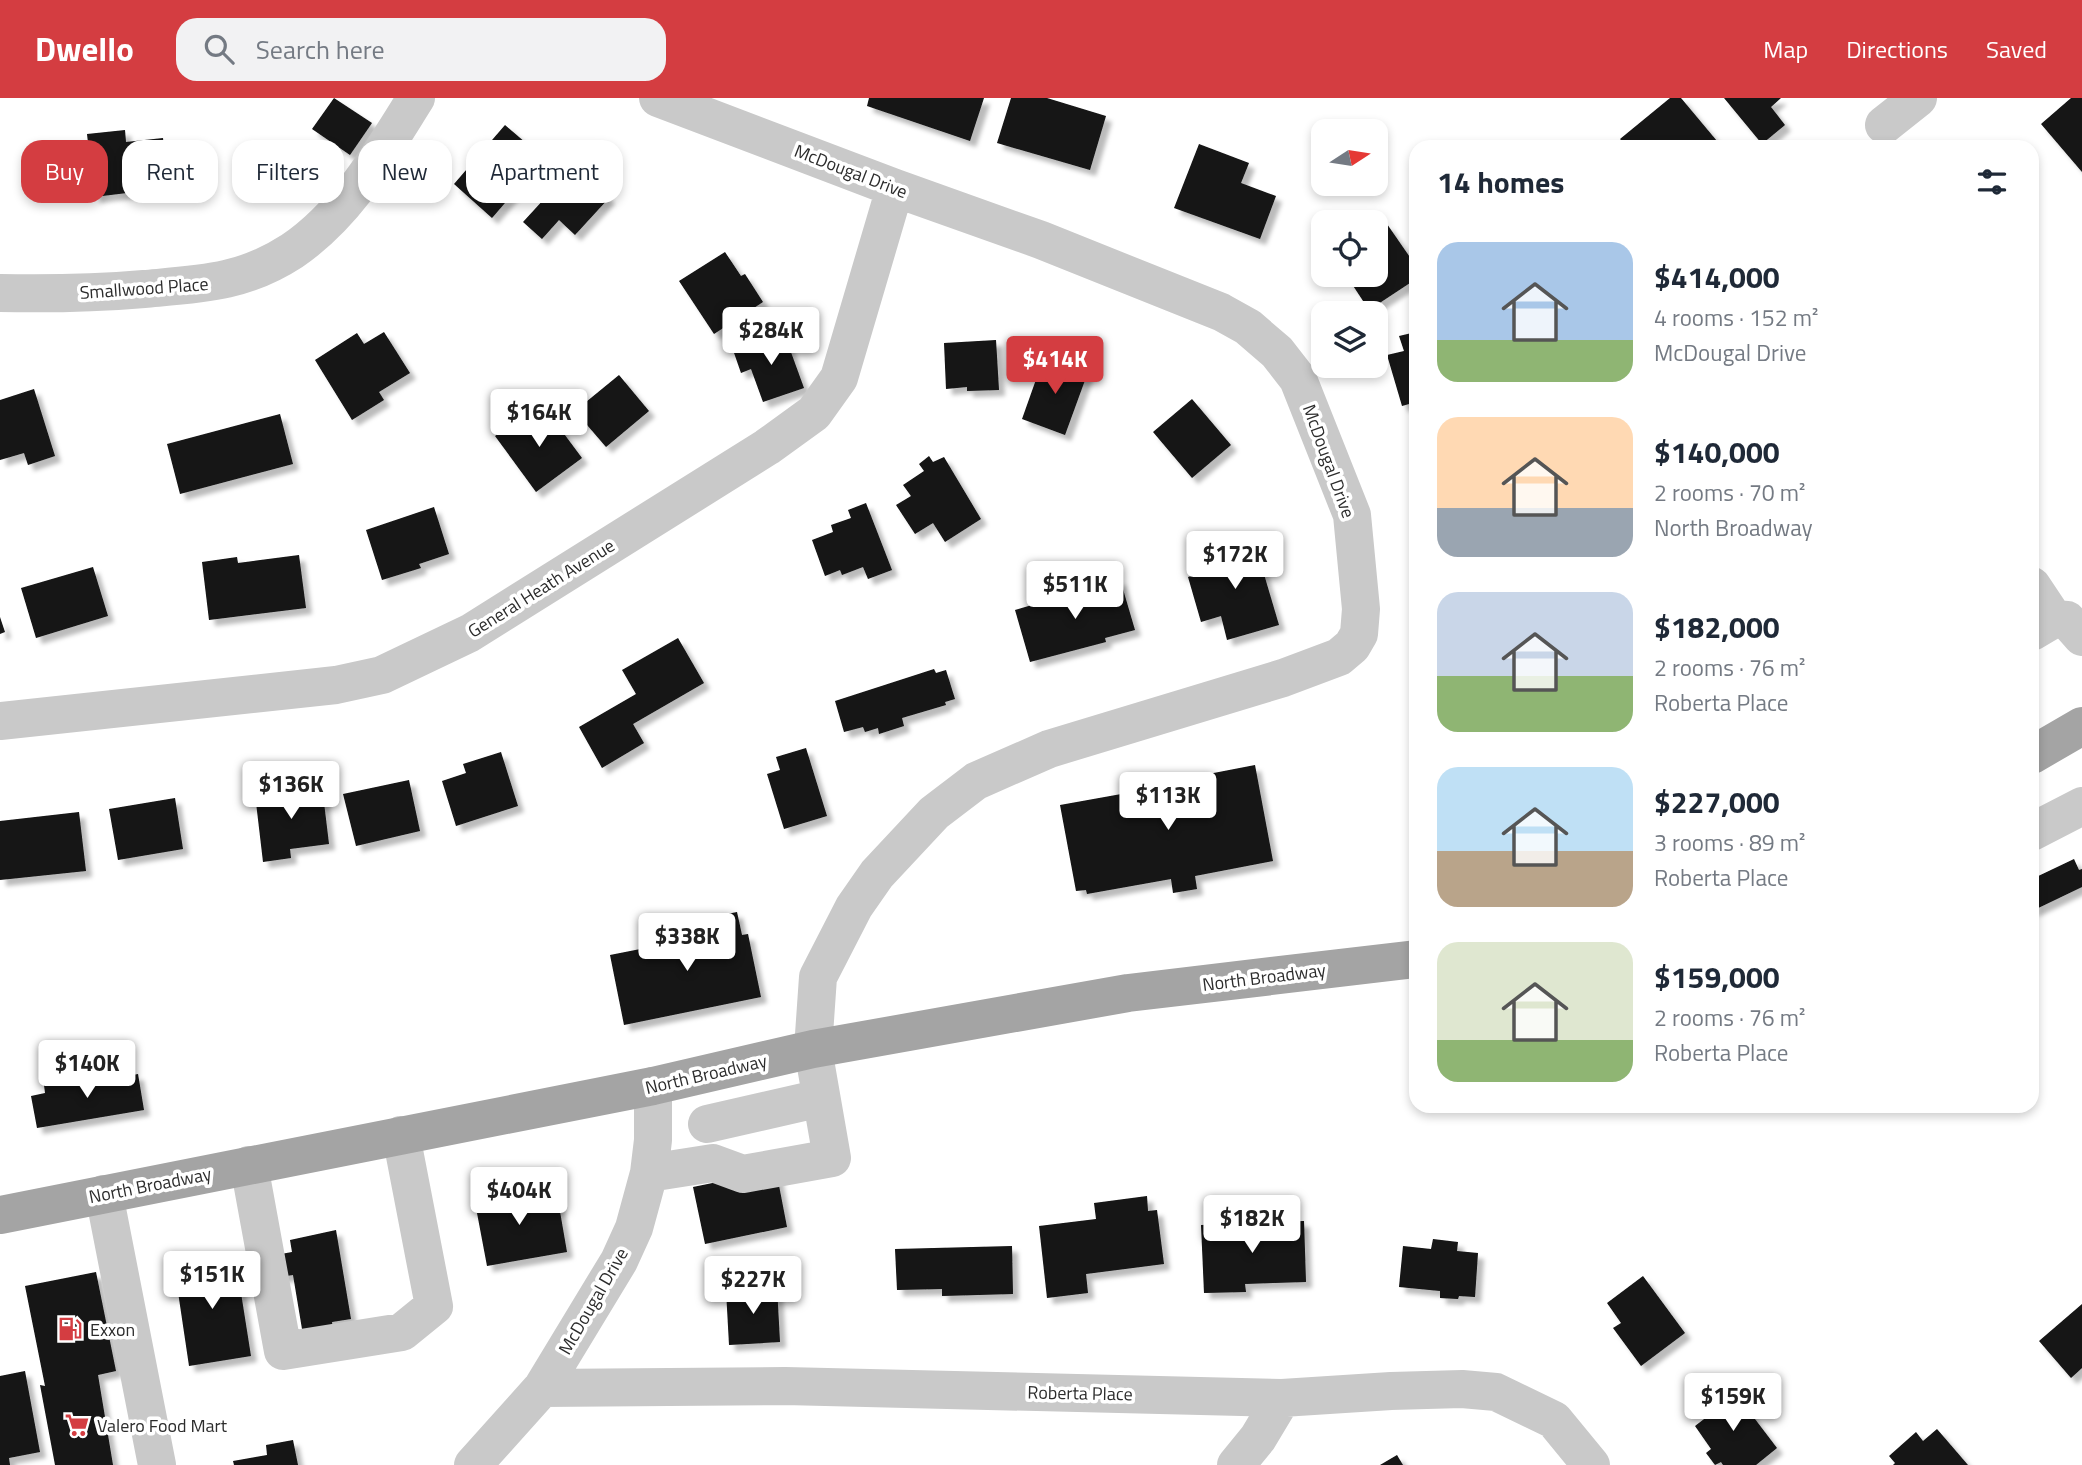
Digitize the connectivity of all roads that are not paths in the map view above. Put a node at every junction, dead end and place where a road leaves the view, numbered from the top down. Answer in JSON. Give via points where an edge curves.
{"nodes":[{"id":1,"x":416,"y":98,"type":"edge"},
{"id":2,"x":658,"y":98,"type":"edge"},
{"id":3,"x":1918,"y":98,"type":"edge"},
{"id":4,"x":1884,"y":125,"type":"dead end"},
{"id":5,"x":895,"y":188,"type":"junction"},
{"id":6,"x":0,"y":293,"type":"edge"},
{"id":7,"x":2039,"y":599,"type":"edge"},
{"id":8,"x":2056,"y":629,"type":"edge"},
{"id":9,"x":0,"y":722,"type":"edge"},
{"id":10,"x":2082,"y":726,"type":"edge"},
{"id":11,"x":2039,"y":751,"type":"edge"},
{"id":12,"x":2082,"y":806,"type":"edge"},
{"id":13,"x":2039,"y":828,"type":"edge"},
{"id":14,"x":1409,"y":960,"type":"edge"},
{"id":15,"x":813,"y":1049,"type":"junction"},
{"id":16,"x":700,"y":1075,"type":"junction"},
{"id":17,"x":653,"y":1086,"type":"junction"},
{"id":18,"x":821,"y":1098,"type":"junction"},
{"id":19,"x":707,"y":1124,"type":"junction"},
{"id":20,"x":401,"y":1136,"type":"junction"},
{"id":21,"x":713,"y":1163,"type":"junction"},
{"id":22,"x":249,"y":1165,"type":"junction"},
{"id":23,"x":649,"y":1173,"type":"junction"},
{"id":24,"x":104,"y":1194,"type":"junction"},
{"id":25,"x":0,"y":1215,"type":"edge"},
{"id":26,"x":542,"y":1388,"type":"junction"},
{"id":27,"x":1282,"y":1398,"type":"junction"},
{"id":28,"x":157,"y":1465,"type":"edge"},
{"id":29,"x":473,"y":1465,"type":"edge"},
{"id":30,"x":1236,"y":1465,"type":"edge"},
{"id":31,"x":1591,"y":1465,"type":"edge"}],
"edges":[{"from":1,"to":6,"type":"street","name":"Smallwood Place","via":[[368,173],[327,221],[295,249],[263,268],[215,283],[85,294]]},
{"from":2,"to":5,"type":"street","name":"McDougal Drive"},
{"from":3,"to":4,"type":"street"},
{"from":5,"to":9,"type":"street","name":"General Heath Avenue","via":[[839,378],[814,413],[470,633],[382,675],[336,685]]},
{"from":5,"to":15,"type":"street","name":"McDougal Drive","via":[[1221,312],[1277,352],[1298,379],[1352,515],[1359,634],[1339,657],[1049,749],[976,781],[934,813],[877,874],[854,907],[818,978]]},
{"from":7,"to":8,"type":"street"},
{"from":10,"to":11,"type":"main road"},
{"from":12,"to":13,"type":"street"},
{"from":14,"to":15,"type":"main road","name":"North Broadway","via":[[1128,993]]},
{"from":15,"to":16,"type":"main road","name":"North Broadway"},
{"from":15,"to":18,"type":"street","name":"McDougal Drive"},
{"from":16,"to":17,"type":"main road","name":"North Broadway"},
{"from":16,"to":19,"type":"street"},
{"from":17,"to":20,"type":"main road","name":"North Broadway"},
{"from":17,"to":23,"type":"street","name":"McDougal Drive"},
{"from":18,"to":19,"type":"street"},
{"from":18,"to":21,"type":"street","name":"McDougal Drive","via":[[832,1158],[743,1174]]},
{"from":19,"to":21,"type":"street"},
{"from":20,"to":22,"type":"main road","name":"North Broadway"},
{"from":20,"to":22,"type":"street","via":[[434,1306],[402,1332],[283,1350]]},
{"from":21,"to":23,"type":"street"},
{"from":22,"to":24,"type":"main road","name":"North Broadway"},
{"from":23,"to":26,"type":"street","name":"McDougal Drive","via":[[634,1228],[619,1261]]},
{"from":24,"to":25,"type":"main road","name":"North Broadway"},
{"from":24,"to":28,"type":"street"},
{"from":26,"to":27,"type":"street","name":"Roberta Place","via":[[785,1387]]},
{"from":26,"to":29,"type":"street","name":"McDougal Drive"},
{"from":27,"to":30,"type":"street"},
{"from":27,"to":31,"type":"street","name":"Roberta Place","via":[[1415,1390],[1496,1392],[1554,1420]]}]}
